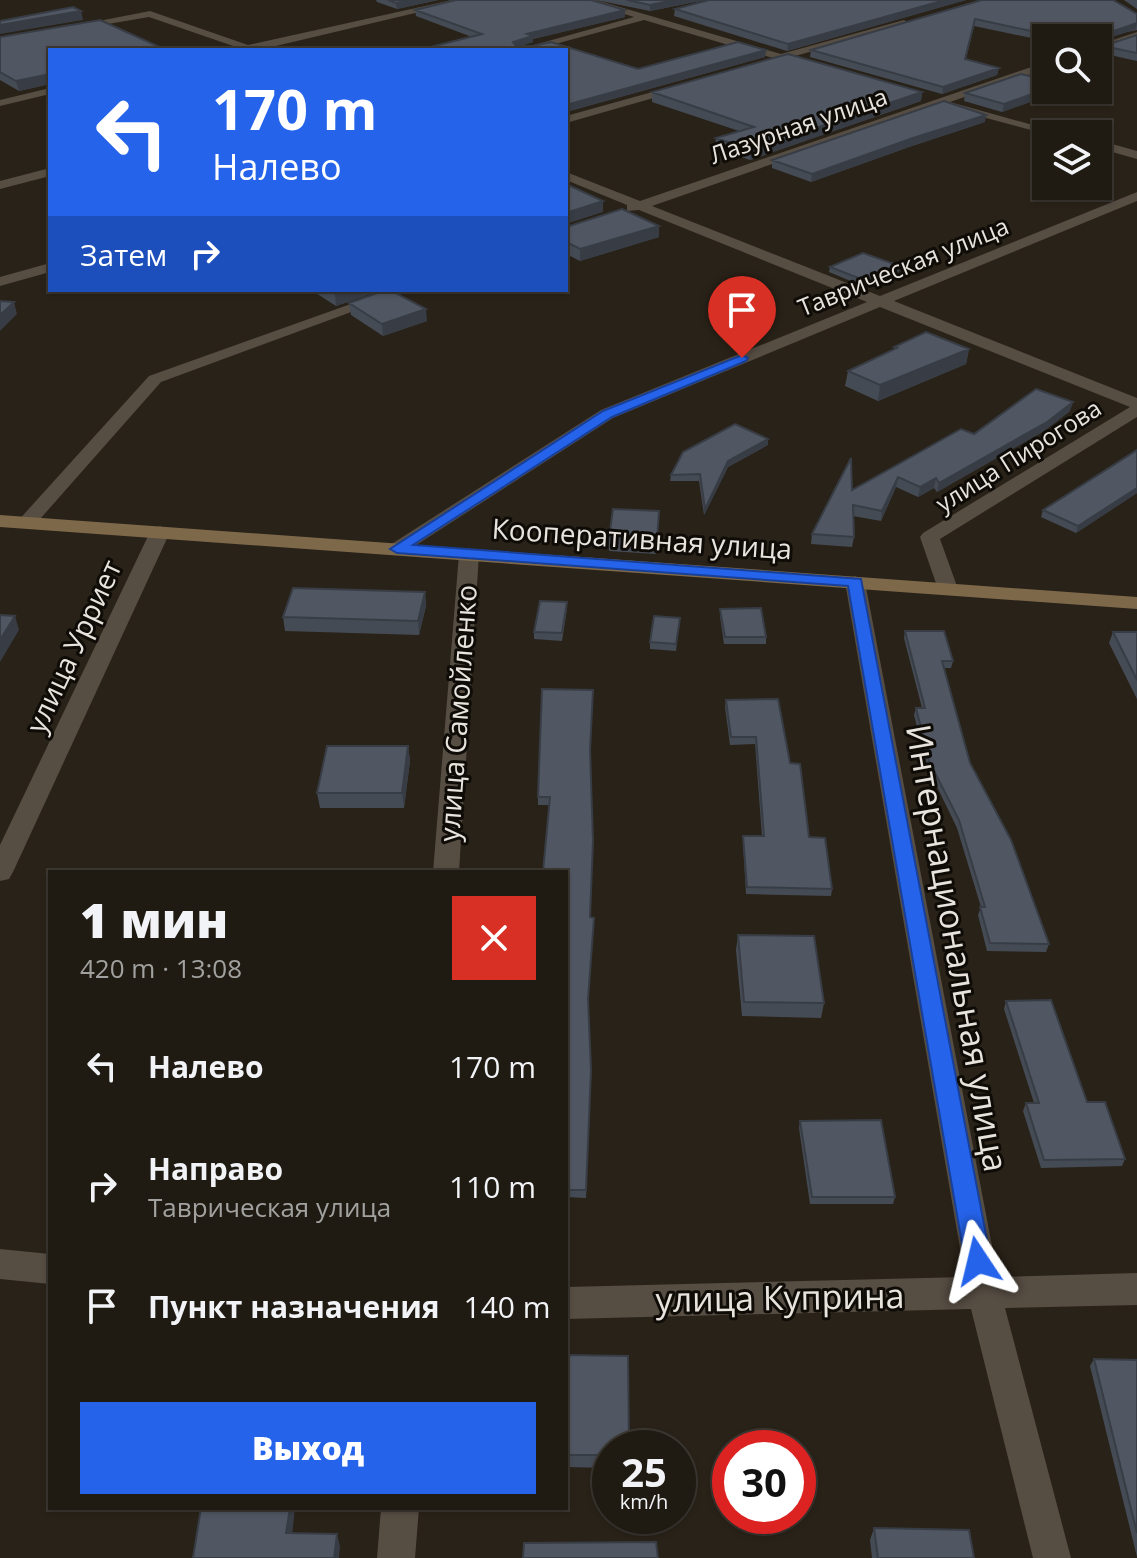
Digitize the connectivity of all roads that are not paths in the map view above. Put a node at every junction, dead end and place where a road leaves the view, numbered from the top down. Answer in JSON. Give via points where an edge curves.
{"nodes":[{"id":1,"x":465,"y":0,"type":"edge"},
{"id":2,"x":586,"y":0,"type":"edge"},
{"id":3,"x":671,"y":11,"type":"edge"},
{"id":4,"x":642,"y":18,"type":"junction"},
{"id":5,"x":913,"y":21,"type":"edge"},
{"id":6,"x":57,"y":30,"type":"edge"},
{"id":7,"x":1137,"y":35,"type":"edge"},
{"id":8,"x":1112,"y":43,"type":"edge"},
{"id":9,"x":244,"y":48,"type":"edge"},
{"id":10,"x":251,"y":48,"type":"edge"},
{"id":11,"x":529,"y":48,"type":"edge"},
{"id":12,"x":780,"y":58,"type":"junction"},
{"id":13,"x":765,"y":62,"type":"edge"},
{"id":14,"x":823,"y":70,"type":"edge"},
{"id":15,"x":1032,"y":70,"type":"edge"},
{"id":16,"x":688,"y":85,"type":"edge"},
{"id":17,"x":48,"y":91,"type":"edge"},
{"id":18,"x":910,"y":94,"type":"edge"},
{"id":19,"x":938,"y":102,"type":"junction"},
{"id":20,"x":0,"y":103,"type":"edge"},
{"id":21,"x":568,"y":119,"type":"edge"},
{"id":22,"x":1032,"y":127,"type":"edge"},
{"id":23,"x":1112,"y":148,"type":"edge"},
{"id":24,"x":1137,"y":155,"type":"edge"},
{"id":25,"x":48,"y":173,"type":"edge"},
{"id":26,"x":568,"y":177,"type":"edge"},
{"id":27,"x":0,"y":185,"type":"edge"},
{"id":28,"x":1137,"y":196,"type":"edge"},
{"id":29,"x":632,"y":208,"type":"junction"},
{"id":30,"x":48,"y":268,"type":"edge"},
{"id":31,"x":0,"y":282,"type":"edge"},
{"id":32,"x":398,"y":292,"type":"edge"},
{"id":33,"x":876,"y":303,"type":"junction"},
{"id":34,"x":1137,"y":407,"type":"edge"},
{"id":35,"x":0,"y":521,"type":"edge"},
{"id":36,"x":26,"y":523,"type":"junction"},
{"id":37,"x":160,"y":532,"type":"junction"},
{"id":38,"x":397,"y":549,"type":"junction"},
{"id":39,"x":469,"y":554,"type":"junction"},
{"id":40,"x":855,"y":582,"type":"junction"},
{"id":41,"x":948,"y":589,"type":"junction"},
{"id":42,"x":1137,"y":603,"type":"edge"},
{"id":43,"x":446,"y":870,"type":"edge"},
{"id":44,"x":0,"y":872,"type":"edge"},
{"id":45,"x":0,"y":1264,"type":"edge"},
{"id":46,"x":48,"y":1269,"type":"edge"},
{"id":47,"x":1137,"y":1289,"type":"edge"},
{"id":48,"x":984,"y":1292,"type":"junction"},
{"id":49,"x":568,"y":1303,"type":"edge"},
{"id":50,"x":400,"y":1510,"type":"edge"},
{"id":51,"x":396,"y":1558,"type":"edge"},
{"id":52,"x":1052,"y":1558,"type":"edge"}],
"edges":[{"from":1,"to":10,"type":"street"},
{"from":2,"to":4,"type":"street"},
{"from":3,"to":4,"type":"street"},
{"from":4,"to":11,"type":"street"},
{"from":4,"to":12,"type":"street"},
{"from":5,"to":12,"type":"street"},
{"from":6,"to":9,"type":"street","via":[[150,14]]},
{"from":7,"to":8,"type":"street"},
{"from":12,"to":13,"type":"street"},
{"from":12,"to":14,"type":"street"},
{"from":15,"to":19,"type":"street","name":"Лазурная улица"},
{"from":16,"to":21,"type":"street"},
{"from":17,"to":20,"type":"street"},
{"from":18,"to":19,"type":"street"},
{"from":19,"to":22,"type":"street"},
{"from":19,"to":29,"type":"street","name":"Лазурная улица"},
{"from":23,"to":24,"type":"street"},
{"from":25,"to":27,"type":"street"},
{"from":26,"to":29,"type":"street"},
{"from":28,"to":33,"type":"street","name":"Таврическая улица"},
{"from":29,"to":33,"type":"street"},
{"from":30,"to":31,"type":"street"},
{"from":32,"to":36,"type":"street","via":[[155,379]]},
{"from":33,"to":34,"type":"street"},
{"from":33,"to":38,"type":"street","name":"Таврическая улица","via":[[607,414]]},
{"from":34,"to":41,"type":"street","name":"улица Пирогова","via":[[930,537]]},
{"from":35,"to":36,"type":"street","name":"Кооперативная улица"},
{"from":36,"to":37,"type":"street","name":"Кооперативная улица"},
{"from":37,"to":38,"type":"street","name":"Кооперативная улица"},
{"from":37,"to":44,"type":"street","name":"улица Урриет"},
{"from":38,"to":39,"type":"street","name":"Кооперативная улица"},
{"from":39,"to":40,"type":"street","name":"Кооперативная улица"},
{"from":39,"to":43,"type":"street","name":"улица Самойленко"},
{"from":40,"to":41,"type":"street","name":"Кооперативная улица"},
{"from":40,"to":48,"type":"street","name":"Интернациональная улица"},
{"from":41,"to":42,"type":"street","name":"Кооперативная улица"},
{"from":45,"to":46,"type":"street"},
{"from":47,"to":48,"type":"street","name":"улица Куприна"},
{"from":48,"to":49,"type":"street","name":"улица Куприна"},
{"from":48,"to":52,"type":"street","name":"Интернациональная улица"},
{"from":50,"to":51,"type":"street"}]}
